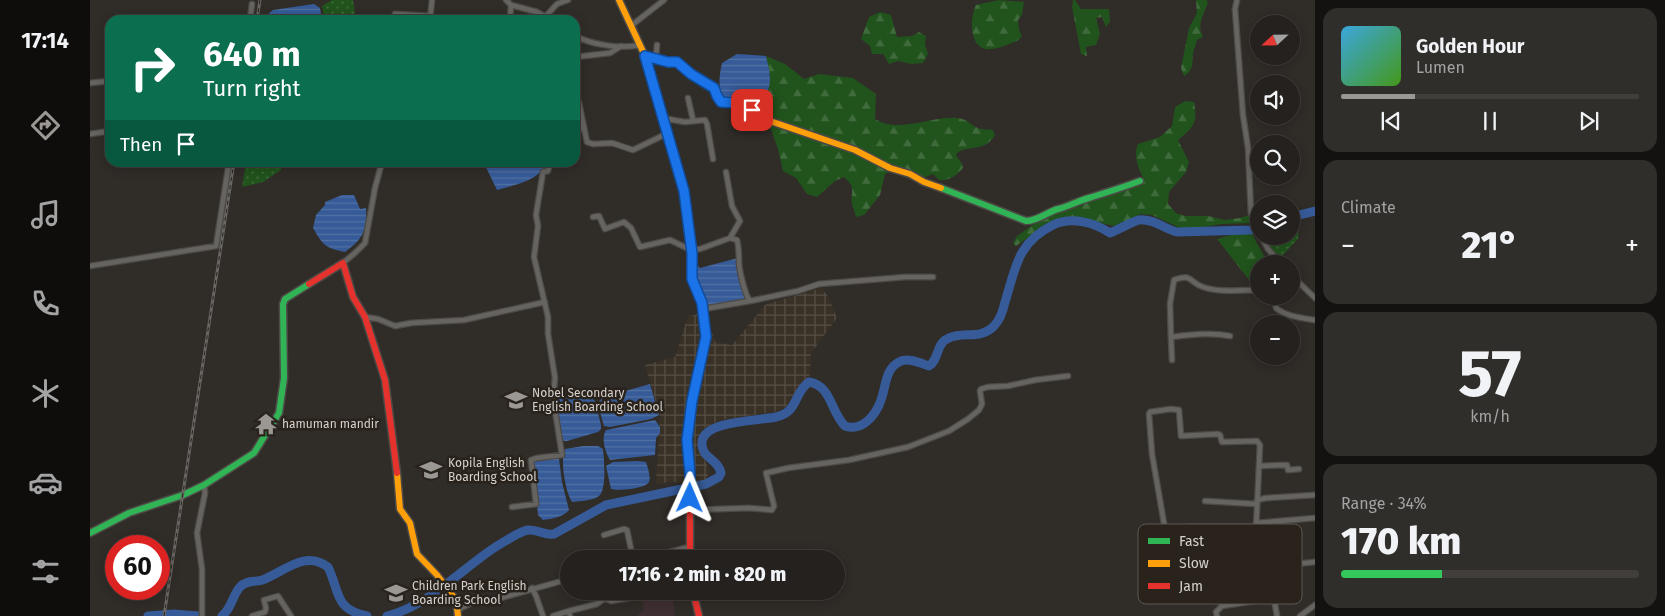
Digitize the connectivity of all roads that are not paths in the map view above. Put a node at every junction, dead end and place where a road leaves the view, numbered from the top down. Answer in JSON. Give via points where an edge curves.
{"nodes":[{"id":1,"x":432,"y":0,"type":"edge"},
{"id":2,"x":506,"y":0,"type":"edge"},
{"id":3,"x":568,"y":0,"type":"edge"},
{"id":4,"x":619,"y":0,"type":"edge"},
{"id":5,"x":664,"y":0,"type":"edge"},
{"id":6,"x":1237,"y":0,"type":"edge"},
{"id":7,"x":252,"y":4,"type":"dead end"},
{"id":8,"x":511,"y":5,"type":"junction"},
{"id":9,"x":395,"y":14,"type":"dead end"},
{"id":10,"x":251,"y":15,"type":"edge"},
{"id":11,"x":404,"y":15,"type":"edge"},
{"id":12,"x":430,"y":15,"type":"edge"},
{"id":13,"x":510,"y":15,"type":"edge"},
{"id":14,"x":544,"y":15,"type":"edge"},
{"id":15,"x":547,"y":15,"type":"edge"},
{"id":16,"x":632,"y":25,"type":"junction"},
{"id":17,"x":580,"y":38,"type":"edge"},
{"id":18,"x":640,"y":45,"type":"junction"},
{"id":19,"x":657,"y":45,"type":"dead end"},
{"id":20,"x":621,"y":46,"type":"junction"},
{"id":21,"x":580,"y":56,"type":"edge"},
{"id":22,"x":645,"y":56,"type":"junction"},
{"id":23,"x":653,"y":59,"type":"junction"},
{"id":24,"x":105,"y":82,"type":"edge"},
{"id":25,"x":90,"y":84,"type":"edge"},
{"id":26,"x":688,"y":98,"type":"dead end"},
{"id":27,"x":580,"y":108,"type":"edge"},
{"id":28,"x":662,"y":118,"type":"junction"},
{"id":29,"x":693,"y":120,"type":"junction"},
{"id":30,"x":584,"y":127,"type":"junction"},
{"id":31,"x":580,"y":129,"type":"edge"},
{"id":32,"x":105,"y":132,"type":"edge"},
{"id":33,"x":90,"y":134,"type":"edge"},
{"id":34,"x":666,"y":134,"type":"junction"},
{"id":35,"x":713,"y":160,"type":"dead end"},
{"id":36,"x":228,"y":167,"type":"edge"},
{"id":37,"x":380,"y":167,"type":"edge"},
{"id":38,"x":549,"y":167,"type":"edge"},
{"id":39,"x":726,"y":172,"type":"dead end"},
{"id":40,"x":1140,"y":181,"type":"dead end"},
{"id":41,"x":1250,"y":195,"type":"edge"},
{"id":42,"x":593,"y":217,"type":"dead end"},
{"id":43,"x":730,"y":238,"type":"junction"},
{"id":44,"x":691,"y":250,"type":"junction"},
{"id":45,"x":343,"y":263,"type":"junction"},
{"id":46,"x":90,"y":266,"type":"edge"},
{"id":47,"x":933,"y":277,"type":"dead end"},
{"id":48,"x":1300,"y":284,"type":"edge"},
{"id":49,"x":1250,"y":290,"type":"edge"},
{"id":50,"x":1315,"y":298,"type":"edge"},
{"id":51,"x":750,"y":301,"type":"junction"},
{"id":52,"x":545,"y":302,"type":"junction"},
{"id":53,"x":1276,"y":305,"type":"edge"},
{"id":54,"x":703,"y":309,"type":"junction"},
{"id":55,"x":365,"y":318,"type":"junction"},
{"id":56,"x":1315,"y":320,"type":"edge"},
{"id":57,"x":1230,"y":336,"type":"dead end"},
{"id":58,"x":1170,"y":337,"type":"junction"},
{"id":59,"x":1172,"y":360,"type":"dead end"},
{"id":60,"x":1068,"y":376,"type":"dead end"},
{"id":61,"x":1259,"y":466,"type":"junction"},
{"id":62,"x":1299,"y":469,"type":"dead end"},
{"id":63,"x":204,"y":485,"type":"junction"},
{"id":64,"x":1315,"y":495,"type":"edge"},
{"id":65,"x":1205,"y":501,"type":"dead end"},
{"id":66,"x":1257,"y":502,"type":"junction"},
{"id":67,"x":512,"y":507,"type":"dead end"},
{"id":68,"x":690,"y":510,"type":"junction"},
{"id":69,"x":1315,"y":518,"type":"edge"},
{"id":70,"x":1163,"y":524,"type":"edge"},
{"id":71,"x":1256,"y":524,"type":"edge"},
{"id":72,"x":1264,"y":524,"type":"edge"},
{"id":73,"x":90,"y":532,"type":"edge"},
{"id":74,"x":604,"y":535,"type":"dead end"},
{"id":75,"x":689,"y":547,"type":"junction"},
{"id":76,"x":631,"y":550,"type":"edge"},
{"id":77,"x":678,"y":550,"type":"edge"},
{"id":78,"x":689,"y":550,"type":"edge"},
{"id":79,"x":1315,"y":562,"type":"edge"},
{"id":80,"x":1302,"y":563,"type":"edge"},
{"id":81,"x":560,"y":582,"type":"edge"},
{"id":82,"x":532,"y":588,"type":"junction"},
{"id":83,"x":602,"y":600,"type":"edge"},
{"id":84,"x":696,"y":600,"type":"edge"},
{"id":85,"x":1235,"y":604,"type":"edge"},
{"id":86,"x":1315,"y":605,"type":"edge"},
{"id":87,"x":458,"y":613,"type":"edge"},
{"id":88,"x":570,"y":614,"type":"edge"},
{"id":89,"x":202,"y":616,"type":"edge"},
{"id":90,"x":252,"y":616,"type":"edge"},
{"id":91,"x":291,"y":616,"type":"edge"},
{"id":92,"x":543,"y":616,"type":"edge"},
{"id":93,"x":553,"y":616,"type":"edge"},
{"id":94,"x":699,"y":616,"type":"edge"},
{"id":95,"x":1217,"y":616,"type":"edge"},
{"id":96,"x":1300,"y":616,"type":"edge"}],
"edges":[{"from":1,"to":12,"type":"street"},
{"from":2,"to":8,"type":"street"},
{"from":3,"to":15,"type":"street","via":[[557,4]]},
{"from":4,"to":16,"type":"street"},
{"from":5,"to":16,"type":"street"},
{"from":6,"to":41,"type":"street","via":[[1235,9]]},
{"from":7,"to":10,"type":"street"},
{"from":8,"to":13,"type":"street"},
{"from":8,"to":14,"type":"street"},
{"from":9,"to":11,"type":"street"},
{"from":16,"to":18,"type":"street"},
{"from":17,"to":20,"type":"street"},
{"from":18,"to":20,"type":"street"},
{"from":18,"to":22,"type":"street"},
{"from":19,"to":23,"type":"street"},
{"from":20,"to":21,"type":"street","via":[[610,53]]},
{"from":22,"to":23,"type":"street"},
{"from":22,"to":28,"type":"street"},
{"from":23,"to":40,"type":"street","via":[[677,62],[714,88],[721,102],[736,103],[770,121],[855,150],[890,168],[1026,221],[1034,221],[1042,215]]},
{"from":24,"to":25,"type":"street"},
{"from":26,"to":29,"type":"street"},
{"from":27,"to":30,"type":"street"},
{"from":28,"to":29,"type":"street","via":[[685,122]]},
{"from":28,"to":34,"type":"street"},
{"from":29,"to":35,"type":"street","via":[[705,120],[708,124]]},
{"from":30,"to":31,"type":"street"},
{"from":30,"to":34,"type":"street","via":[[587,142],[612,143],[633,150]]},
{"from":32,"to":33,"type":"street"},
{"from":34,"to":44,"type":"street","via":[[684,191]]},
{"from":36,"to":46,"type":"street","via":[[216,246]]},
{"from":37,"to":45,"type":"street","via":[[365,243]]},
{"from":38,"to":52,"type":"street","via":[[541,182],[534,257]]},
{"from":39,"to":43,"type":"street","via":[[732,206],[740,221]]},
{"from":42,"to":44,"type":"street","via":[[599,216],[605,229],[624,222],[631,228],[640,247],[670,240]]},
{"from":43,"to":44,"type":"street"},
{"from":43,"to":51,"type":"street","via":[[737,240],[740,275]]},
{"from":44,"to":54,"type":"street","via":[[692,279]]},
{"from":45,"to":55,"type":"street","via":[[353,297]]},
{"from":45,"to":63,"type":"street","via":[[285,299],[282,309],[284,378],[279,413],[254,453]]},
{"from":47,"to":51,"type":"street","via":[[819,284]]},
{"from":48,"to":50,"type":"street"},
{"from":49,"to":58,"type":"street","via":[[1209,288],[1183,276],[1174,280]]},
{"from":51,"to":54,"type":"street"},
{"from":52,"to":55,"type":"street","via":[[464,320],[395,326]]},
{"from":52,"to":67,"type":"street","via":[[555,378],[553,398],[562,455],[531,460],[536,504]]},
{"from":53,"to":56,"type":"street","via":[[1285,314]]},
{"from":54,"to":68,"type":"street","via":[[706,337],[687,440]]},
{"from":55,"to":87,"type":"street","via":[[385,380],[400,509],[410,524],[417,554],[456,600]]},
{"from":57,"to":58,"type":"street","via":[[1199,334]]},
{"from":58,"to":59,"type":"street"},
{"from":60,"to":68,"type":"street","via":[[984,388],[980,391],[982,404],[979,410],[968,419],[949,431],[901,450],[766,473],[774,506],[772,510]]},
{"from":61,"to":62,"type":"street","via":[[1287,465],[1288,470]]},
{"from":61,"to":66,"type":"street"},
{"from":61,"to":70,"type":"street","via":[[1258,441],[1222,442],[1218,434],[1181,436],[1179,410],[1150,412],[1150,440]]},
{"from":63,"to":73,"type":"street","via":[[129,513]]},
{"from":63,"to":89,"type":"street","via":[[197,533],[202,569]]},
{"from":64,"to":66,"type":"street","via":[[1266,498]]},
{"from":65,"to":66,"type":"street"},
{"from":66,"to":71,"type":"street"},
{"from":68,"to":75,"type":"street"},
{"from":69,"to":72,"type":"street"},
{"from":74,"to":76,"type":"street","via":[[626,529]]},
{"from":75,"to":77,"type":"street"},
{"from":75,"to":78,"type":"street"},
{"from":79,"to":80,"type":"street"},
{"from":81,"to":82,"type":"street"},
{"from":82,"to":87,"type":"street","via":[[483,603],[475,601]]},
{"from":82,"to":92,"type":"street"},
{"from":83,"to":88,"type":"street"},
{"from":84,"to":94,"type":"street"},
{"from":85,"to":95,"type":"street","via":[[1222,606],[1216,612]]},
{"from":86,"to":96,"type":"street"},
{"from":88,"to":93,"type":"street"},
{"from":90,"to":91,"type":"street","via":[[265,612],[264,600],[278,596]]}]}
